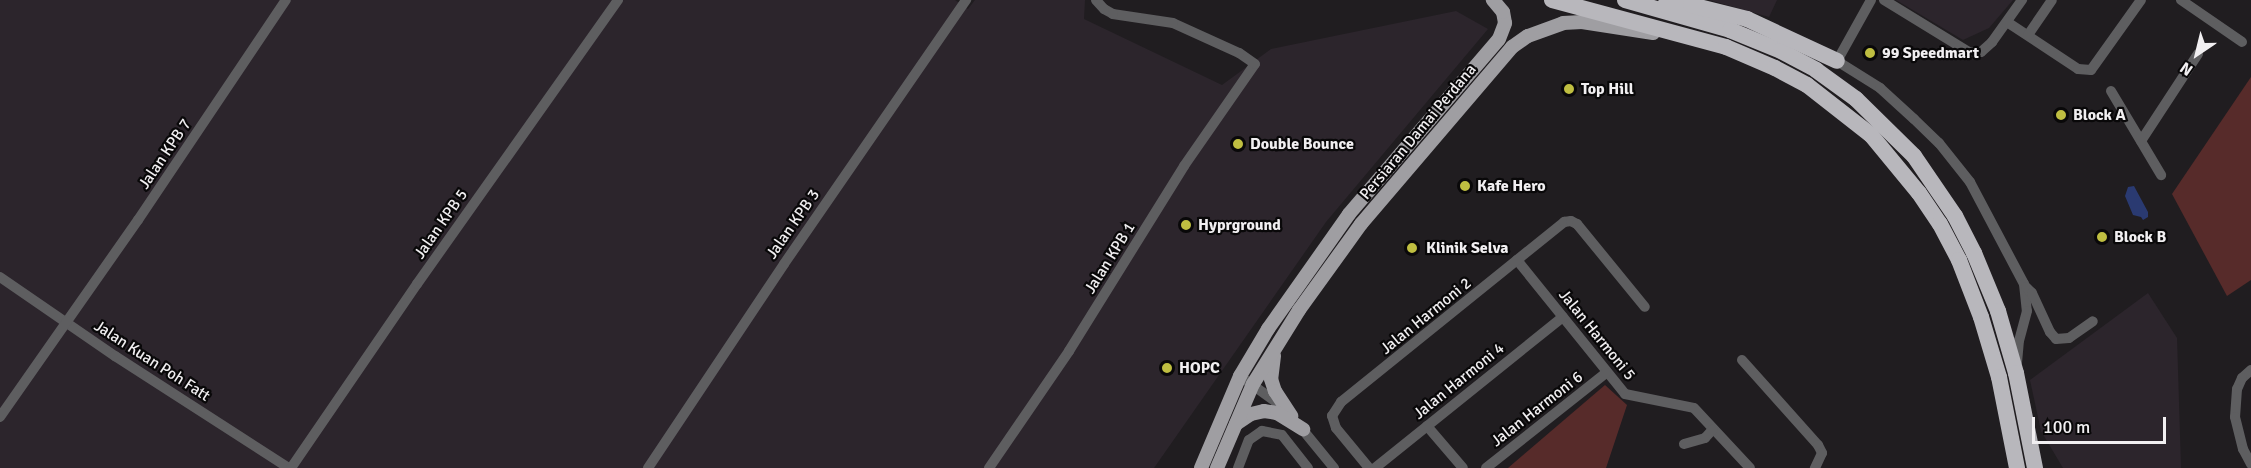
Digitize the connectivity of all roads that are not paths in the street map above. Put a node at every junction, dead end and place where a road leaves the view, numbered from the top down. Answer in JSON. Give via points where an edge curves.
{"nodes":[{"id":1,"x":286,"y":0,"type":"edge"},
{"id":2,"x":618,"y":0,"type":"edge"},
{"id":3,"x":966,"y":0,"type":"edge"},
{"id":4,"x":1096,"y":0,"type":"edge"},
{"id":5,"x":1493,"y":0,"type":"edge"},
{"id":6,"x":1552,"y":0,"type":"edge"},
{"id":7,"x":1625,"y":0,"type":"edge"},
{"id":8,"x":1871,"y":0,"type":"edge"},
{"id":9,"x":1884,"y":0,"type":"edge"},
{"id":10,"x":2022,"y":0,"type":"edge"},
{"id":11,"x":2052,"y":0,"type":"edge"},
{"id":12,"x":2141,"y":0,"type":"edge"},
{"id":13,"x":2181,"y":0,"type":"edge"},
{"id":14,"x":1646,"y":5,"type":"junction"},
{"id":15,"x":2007,"y":22,"type":"junction"},
{"id":16,"x":1679,"y":34,"type":"junction"},
{"id":17,"x":2028,"y":35,"type":"junction"},
{"id":18,"x":2242,"y":42,"type":"dead end"},
{"id":19,"x":2198,"y":54,"type":"dead end"},
{"id":20,"x":1837,"y":61,"type":"junction"},
{"id":21,"x":2111,"y":91,"type":"dead end"},
{"id":22,"x":2141,"y":141,"type":"junction"},
{"id":23,"x":2161,"y":175,"type":"dead end"},
{"id":24,"x":1517,"y":260,"type":"junction"},
{"id":25,"x":0,"y":277,"type":"edge"},
{"id":26,"x":2024,"y":284,"type":"junction"},
{"id":27,"x":1645,"y":307,"type":"dead end"},
{"id":28,"x":1563,"y":317,"type":"junction"},
{"id":29,"x":2044,"y":320,"type":"junction"},
{"id":30,"x":2024,"y":321,"type":"junction"},
{"id":31,"x":2093,"y":321,"type":"dead end"},
{"id":32,"x":67,"y":322,"type":"junction"},
{"id":33,"x":1280,"y":337,"type":"junction"},
{"id":34,"x":1742,"y":360,"type":"dead end"},
{"id":35,"x":2251,"y":370,"type":"edge"},
{"id":36,"x":1606,"y":373,"type":"junction"},
{"id":37,"x":2016,"y":373,"type":"junction"},
{"id":38,"x":1240,"y":376,"type":"junction"},
{"id":39,"x":1253,"y":384,"type":"junction"},
{"id":40,"x":1291,"y":416,"type":"junction"},
{"id":41,"x":0,"y":417,"type":"edge"},
{"id":42,"x":1236,"y":424,"type":"junction"},
{"id":43,"x":1427,"y":426,"type":"junction"},
{"id":44,"x":1303,"y":429,"type":"junction"},
{"id":45,"x":1713,"y":429,"type":"junction"},
{"id":46,"x":1314,"y":444,"type":"junction"},
{"id":47,"x":1684,"y":444,"type":"dead end"},
{"id":48,"x":1300,"y":456,"type":"junction"},
{"id":49,"x":2251,"y":464,"type":"edge"},
{"id":50,"x":290,"y":468,"type":"edge"},
{"id":51,"x":648,"y":468,"type":"edge"},
{"id":52,"x":989,"y":468,"type":"edge"},
{"id":53,"x":1201,"y":468,"type":"edge"},
{"id":54,"x":1217,"y":468,"type":"edge"},
{"id":55,"x":1238,"y":468,"type":"edge"},
{"id":56,"x":1308,"y":468,"type":"edge"},
{"id":57,"x":1334,"y":468,"type":"edge"},
{"id":58,"x":1369,"y":468,"type":"edge"},
{"id":59,"x":1374,"y":468,"type":"edge"},
{"id":60,"x":1463,"y":468,"type":"edge"},
{"id":61,"x":1486,"y":468,"type":"edge"},
{"id":62,"x":1750,"y":468,"type":"edge"},
{"id":63,"x":1815,"y":468,"type":"edge"},
{"id":64,"x":2017,"y":468,"type":"edge"},
{"id":65,"x":2035,"y":468,"type":"edge"}],
"edges":[{"from":1,"to":32,"type":"street","name":"Jalan KPB 7"},
{"from":2,"to":50,"type":"street","name":"Jalan KPB 5"},
{"from":3,"to":51,"type":"street","name":"Jalan KPB 3"},
{"from":4,"to":52,"type":"street","name":"Jalan KPB 1","via":[[1113,14],[1173,23],[1255,64],[1184,166],[1069,351]]},
{"from":5,"to":38,"type":"main road","name":"Persiaran Damai Perdana","via":[[1503,12],[1505,22],[1499,39],[1349,214],[1268,329]]},
{"from":6,"to":16,"type":"highway"},
{"from":7,"to":14,"type":"highway"},
{"from":8,"to":20,"type":"street"},
{"from":9,"to":15,"type":"street","via":[[1969,52],[1981,52]]},
{"from":10,"to":15,"type":"street"},
{"from":11,"to":17,"type":"street"},
{"from":12,"to":17,"type":"street","via":[[2091,69],[2078,69]]},
{"from":13,"to":18,"type":"street"},
{"from":14,"to":20,"type":"highway","via":[[1691,4],[1718,10],[1782,34]]},
{"from":14,"to":37,"type":"highway","via":[[1730,30],[1781,51],[1816,70],[1883,123],[1914,156],[1955,216],[1998,311]]},
{"from":15,"to":17,"type":"street"},
{"from":16,"to":33,"type":"main road","name":"Persiaran Damai Perdana","via":[[1563,23],[1528,36],[1512,47],[1361,224]]},
{"from":16,"to":64,"type":"highway","via":[[1726,47],[1807,86],[1871,135],[1900,167],[1940,224],[1959,260],[1999,377]]},
{"from":19,"to":22,"type":"street"},
{"from":20,"to":26,"type":"street","via":[[1880,88],[1940,143],[1970,182]]},
{"from":21,"to":22,"type":"street"},
{"from":22,"to":23,"type":"street"},
{"from":24,"to":27,"type":"street","name":"Jalan Harmoni 2","via":[[1570,221]]},
{"from":24,"to":28,"type":"street","name":"Jalan Harmoni 5"},
{"from":24,"to":58,"type":"street","name":"Jalan Harmoni 2","via":[[1341,402],[1332,416],[1336,428]]},
{"from":25,"to":32,"type":"street","name":"Jalan Kuan Poh Fatt"},
{"from":26,"to":29,"type":"street"},
{"from":26,"to":30,"type":"street"},
{"from":28,"to":36,"type":"street","name":"Jalan Harmoni 5"},
{"from":28,"to":43,"type":"street","name":"Jalan Harmoni 4"},
{"from":29,"to":30,"type":"street","via":[[2036,316]]},
{"from":29,"to":31,"type":"street","via":[[2056,339],[2064,340]]},
{"from":30,"to":37,"type":"street"},
{"from":32,"to":41,"type":"street","name":"Jalan KPB 7"},
{"from":32,"to":50,"type":"street","name":"Jalan Kuan Poh Fatt"},
{"from":33,"to":39,"type":"main road","name":"Persiaran Damai Perdana"},
{"from":33,"to":40,"type":"main road","via":[[1271,379]]},
{"from":34,"to":63,"type":"street","via":[[1818,445],[1822,453]]},
{"from":35,"to":49,"type":"street","via":[[2237,389],[2235,417]]},
{"from":36,"to":45,"type":"street","name":"Jalan Harmoni 5","via":[[1624,394],[1694,408]]},
{"from":36,"to":61,"type":"street","name":"Jalan Harmoni 6"},
{"from":37,"to":65,"type":"highway"},
{"from":38,"to":39,"type":"street"},
{"from":38,"to":53,"type":"main road","name":"Persiaran Damai Perdana"},
{"from":39,"to":40,"type":"street"},
{"from":39,"to":42,"type":"main road","name":"Persiaran Damai Perdana"},
{"from":40,"to":44,"type":"street"},
{"from":42,"to":44,"type":"main road","via":[[1264,411],[1277,413]]},
{"from":42,"to":54,"type":"main road","name":"Persiaran Damai Perdana"},
{"from":43,"to":59,"type":"street","name":"Jalan Harmoni 4"},
{"from":43,"to":60,"type":"street"},
{"from":44,"to":46,"type":"street"},
{"from":45,"to":47,"type":"street","via":[[1705,438]]},
{"from":45,"to":62,"type":"street","name":"Jalan Harmoni 5"},
{"from":46,"to":48,"type":"street"},
{"from":46,"to":57,"type":"street"},
{"from":48,"to":55,"type":"street","via":[[1282,435],[1262,431],[1250,440]]},
{"from":48,"to":56,"type":"street"}]}
